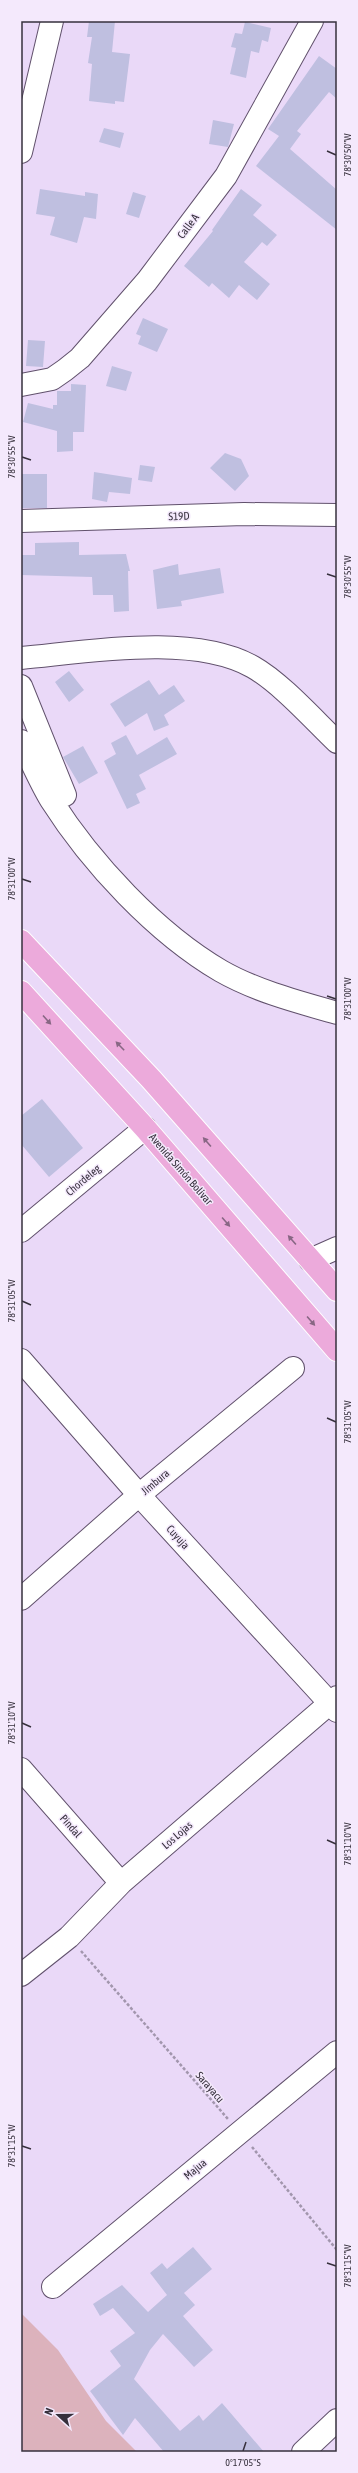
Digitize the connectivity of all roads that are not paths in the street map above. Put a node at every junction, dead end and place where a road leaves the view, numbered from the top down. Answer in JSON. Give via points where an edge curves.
{"nodes":[{"id":1,"x":52,"y":21,"type":"edge"},
{"id":2,"x":312,"y":22,"type":"edge"},
{"id":3,"x":21,"y":152,"type":"edge"},
{"id":4,"x":21,"y":385,"type":"edge"},
{"id":5,"x":337,"y":515,"type":"edge"},
{"id":6,"x":21,"y":521,"type":"edge"},
{"id":7,"x":21,"y":658,"type":"edge"},
{"id":8,"x":21,"y":686,"type":"edge"},
{"id":9,"x":21,"y":741,"type":"edge"},
{"id":10,"x":337,"y":742,"type":"edge"},
{"id":11,"x":72,"y":828,"type":"junction"},
{"id":12,"x":21,"y":941,"type":"edge"},
{"id":13,"x":21,"y":992,"type":"edge"},
{"id":14,"x":337,"y":1013,"type":"edge"},
{"id":15,"x":145,"y":1128,"type":"junction"},
{"id":16,"x":21,"y":1231,"type":"edge"},
{"id":17,"x":337,"y":1248,"type":"edge"},
{"id":18,"x":310,"y":1260,"type":"junction"},
{"id":19,"x":337,"y":1290,"type":"edge"},
{"id":20,"x":337,"y":1350,"type":"edge"},
{"id":21,"x":21,"y":1360,"type":"edge"},
{"id":22,"x":293,"y":1368,"type":"dead end"},
{"id":23,"x":139,"y":1495,"type":"junction"},
{"id":24,"x":21,"y":1599,"type":"edge"},
{"id":25,"x":335,"y":1704,"type":"edge"},
{"id":26,"x":21,"y":1769,"type":"edge"},
{"id":27,"x":121,"y":1883,"type":"junction"},
{"id":28,"x":21,"y":1975,"type":"edge"},
{"id":29,"x":337,"y":2052,"type":"edge"},
{"id":30,"x":53,"y":2287,"type":"dead end"},
{"id":31,"x":337,"y":2420,"type":"edge"},
{"id":32,"x":303,"y":2452,"type":"edge"}],
"edges":[{"from":1,"to":3,"type":"street"},
{"from":2,"to":4,"type":"street","name":"Calle A","via":[[226,176],[147,281],[80,358],[66,370],[52,379]]},
{"from":5,"to":6,"type":"street","name":"S19D","via":[[244,514]]},
{"from":7,"to":10,"type":"street","via":[[105,650],[179,648],[228,657],[253,667],[273,682]]},
{"from":8,"to":11,"type":"street","via":[[52,769],[72,812]]},
{"from":9,"to":11,"type":"street","via":[[51,800]]},
{"from":11,"to":14,"type":"street","via":[[96,861],[158,926],[204,960],[245,982]]},
{"from":18,"to":12,"type":"highway","one_way":true,"via":[[151,1079]]},
{"from":13,"to":15,"type":"highway","name":"Avenida Simón Bolívar","one_way":true},
{"from":15,"to":16,"type":"street","name":"Chordeleg"},
{"from":15,"to":20,"type":"highway","name":"Avenida Simón Bolívar","one_way":true},
{"from":17,"to":18,"type":"street"},
{"from":18,"to":19,"type":"highway"},
{"from":21,"to":23,"type":"street","name":"Cuyuja"},
{"from":22,"to":23,"type":"street","name":"Jimbura"},
{"from":23,"to":24,"type":"street","name":"Jimbura"},
{"from":23,"to":25,"type":"street","name":"Cuyuja"},
{"from":25,"to":27,"type":"street","name":"Los Lojas"},
{"from":26,"to":27,"type":"street","name":"Pindal"},
{"from":27,"to":28,"type":"street","name":"Los Lojas","via":[[69,1937]]},
{"from":29,"to":30,"type":"street","name":"Majua"},
{"from":31,"to":32,"type":"street"}]}
